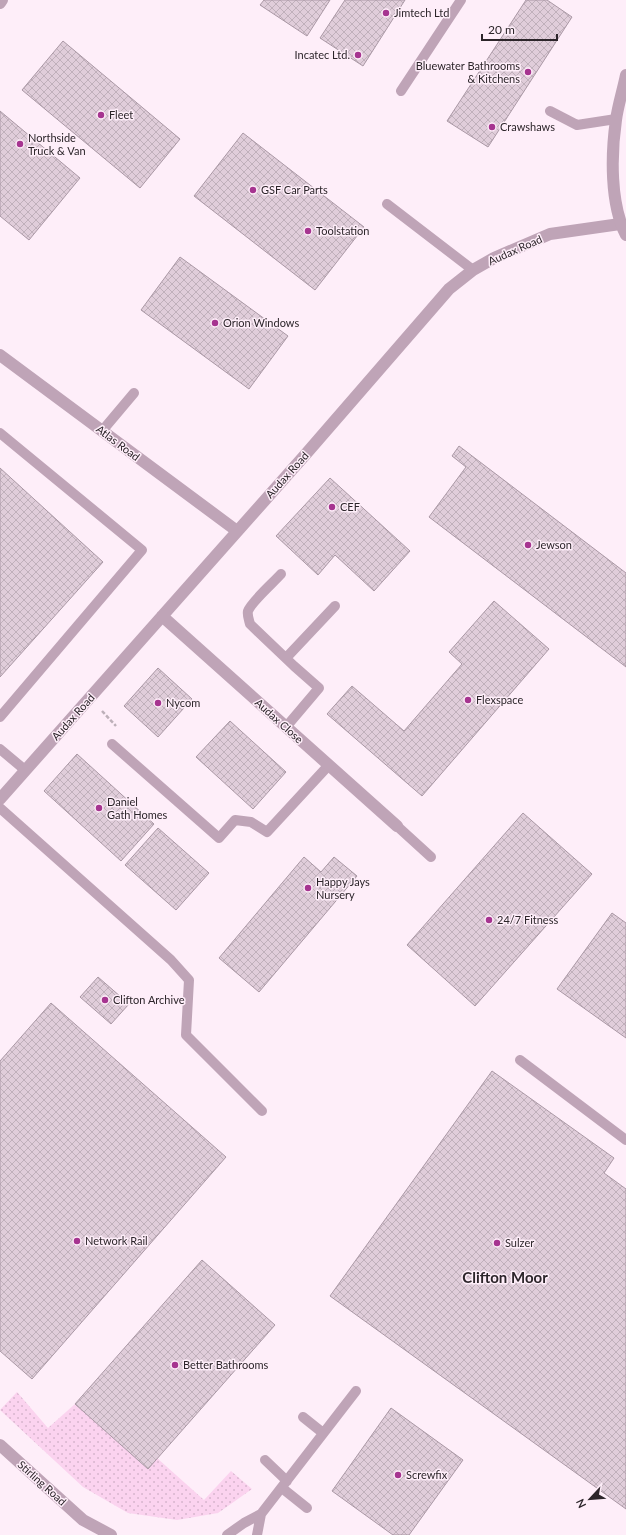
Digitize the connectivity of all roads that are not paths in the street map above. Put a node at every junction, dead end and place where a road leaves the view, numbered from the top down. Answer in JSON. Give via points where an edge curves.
{"nodes":[{"id":1,"x":2,"y":0,"type":"edge"},
{"id":2,"x":460,"y":0,"type":"edge"},
{"id":3,"x":0,"y":3,"type":"edge"},
{"id":4,"x":626,"y":75,"type":"edge"},
{"id":5,"x":401,"y":91,"type":"dead end"},
{"id":6,"x":550,"y":111,"type":"dead end"},
{"id":7,"x":616,"y":119,"type":"junction"},
{"id":8,"x":387,"y":204,"type":"dead end"},
{"id":9,"x":620,"y":224,"type":"junction"},
{"id":10,"x":626,"y":235,"type":"edge"},
{"id":11,"x":473,"y":270,"type":"junction"},
{"id":12,"x":0,"y":355,"type":"edge"},
{"id":13,"x":134,"y":393,"type":"dead end"},
{"id":14,"x":102,"y":431,"type":"junction"},
{"id":15,"x":0,"y":433,"type":"edge"},
{"id":16,"x":237,"y":531,"type":"junction"},
{"id":17,"x":281,"y":574,"type":"dead end"},
{"id":18,"x":335,"y":606,"type":"dead end"},
{"id":19,"x":162,"y":616,"type":"junction"},
{"id":20,"x":286,"y":658,"type":"junction"},
{"id":21,"x":0,"y":717,"type":"edge"},
{"id":22,"x":286,"y":728,"type":"junction"},
{"id":23,"x":112,"y":744,"type":"road end"},
{"id":24,"x":0,"y":749,"type":"edge"},
{"id":25,"x":328,"y":766,"type":"junction"},
{"id":26,"x":25,"y":770,"type":"junction"},
{"id":27,"x":0,"y":799,"type":"edge"},
{"id":28,"x":0,"y":808,"type":"edge"},
{"id":29,"x":397,"y":826,"type":"joint"},
{"id":30,"x":431,"y":857,"type":"dead end"},
{"id":31,"x":520,"y":1060,"type":"dead end"},
{"id":32,"x":262,"y":1111,"type":"dead end"},
{"id":33,"x":626,"y":1140,"type":"edge"},
{"id":34,"x":356,"y":1390,"type":"dead end"},
{"id":35,"x":303,"y":1417,"type":"dead end"},
{"id":36,"x":323,"y":1433,"type":"junction"},
{"id":37,"x":0,"y":1445,"type":"edge"},
{"id":38,"x":265,"y":1460,"type":"dead end"},
{"id":39,"x":284,"y":1484,"type":"junction"},
{"id":40,"x":307,"y":1508,"type":"dead end"},
{"id":41,"x":261,"y":1514,"type":"junction"},
{"id":42,"x":83,"y":1520,"type":"junction"},
{"id":43,"x":92,"y":1535,"type":"edge"},
{"id":44,"x":111,"y":1535,"type":"edge"},
{"id":45,"x":227,"y":1535,"type":"edge"},
{"id":46,"x":257,"y":1535,"type":"edge"}],
"edges":[{"from":1,"to":3,"type":"street"},
{"from":2,"to":5,"type":"lane"},
{"from":4,"to":7,"type":"street"},
{"from":6,"to":7,"type":"lane","via":[[577,125]]},
{"from":7,"to":9,"type":"street","via":[[614,185]]},
{"from":8,"to":11,"type":"lane"},
{"from":9,"to":10,"type":"street"},
{"from":9,"to":11,"type":"street","name":"Audax Road","via":[[550,234]]},
{"from":11,"to":16,"type":"street","name":"Audax Road","via":[[449,289]]},
{"from":12,"to":14,"type":"street","name":"Atlas Road"},
{"from":13,"to":14,"type":"lane"},
{"from":14,"to":16,"type":"street","name":"Atlas Road"},
{"from":15,"to":21,"type":"lane","via":[[142,550]]},
{"from":16,"to":19,"type":"street","name":"Audax Road"},
{"from":17,"to":20,"type":"lane","via":[[253,604],[248,611],[248,618],[250,624]]},
{"from":18,"to":20,"type":"lane"},
{"from":19,"to":22,"type":"street","name":"Audax Close"},
{"from":19,"to":26,"type":"street","name":"Audax Road"},
{"from":20,"to":22,"type":"lane","via":[[319,688]]},
{"from":22,"to":25,"type":"street","name":"Audax Close"},
{"from":23,"to":25,"type":"lane","via":[[219,838],[235,820],[251,822],[268,832]]},
{"from":24,"to":26,"type":"lane"},
{"from":25,"to":29,"type":"street","name":"Audax Close"},
{"from":26,"to":27,"type":"street","name":"Audax Road"},
{"from":28,"to":32,"type":"lane","via":[[171,960],[189,980],[186,1035]]},
{"from":29,"to":30,"type":"lane"},
{"from":31,"to":33,"type":"lane"},
{"from":34,"to":36,"type":"lane"},
{"from":35,"to":36,"type":"lane"},
{"from":36,"to":39,"type":"lane"},
{"from":37,"to":42,"type":"street","name":"Stirling Road"},
{"from":38,"to":39,"type":"lane"},
{"from":39,"to":40,"type":"lane"},
{"from":39,"to":41,"type":"lane"},
{"from":41,"to":45,"type":"lane"},
{"from":41,"to":46,"type":"lane"},
{"from":42,"to":43,"type":"street","name":"Stirling Road"},
{"from":42,"to":44,"type":"street","name":"Stirling Road"}]}
